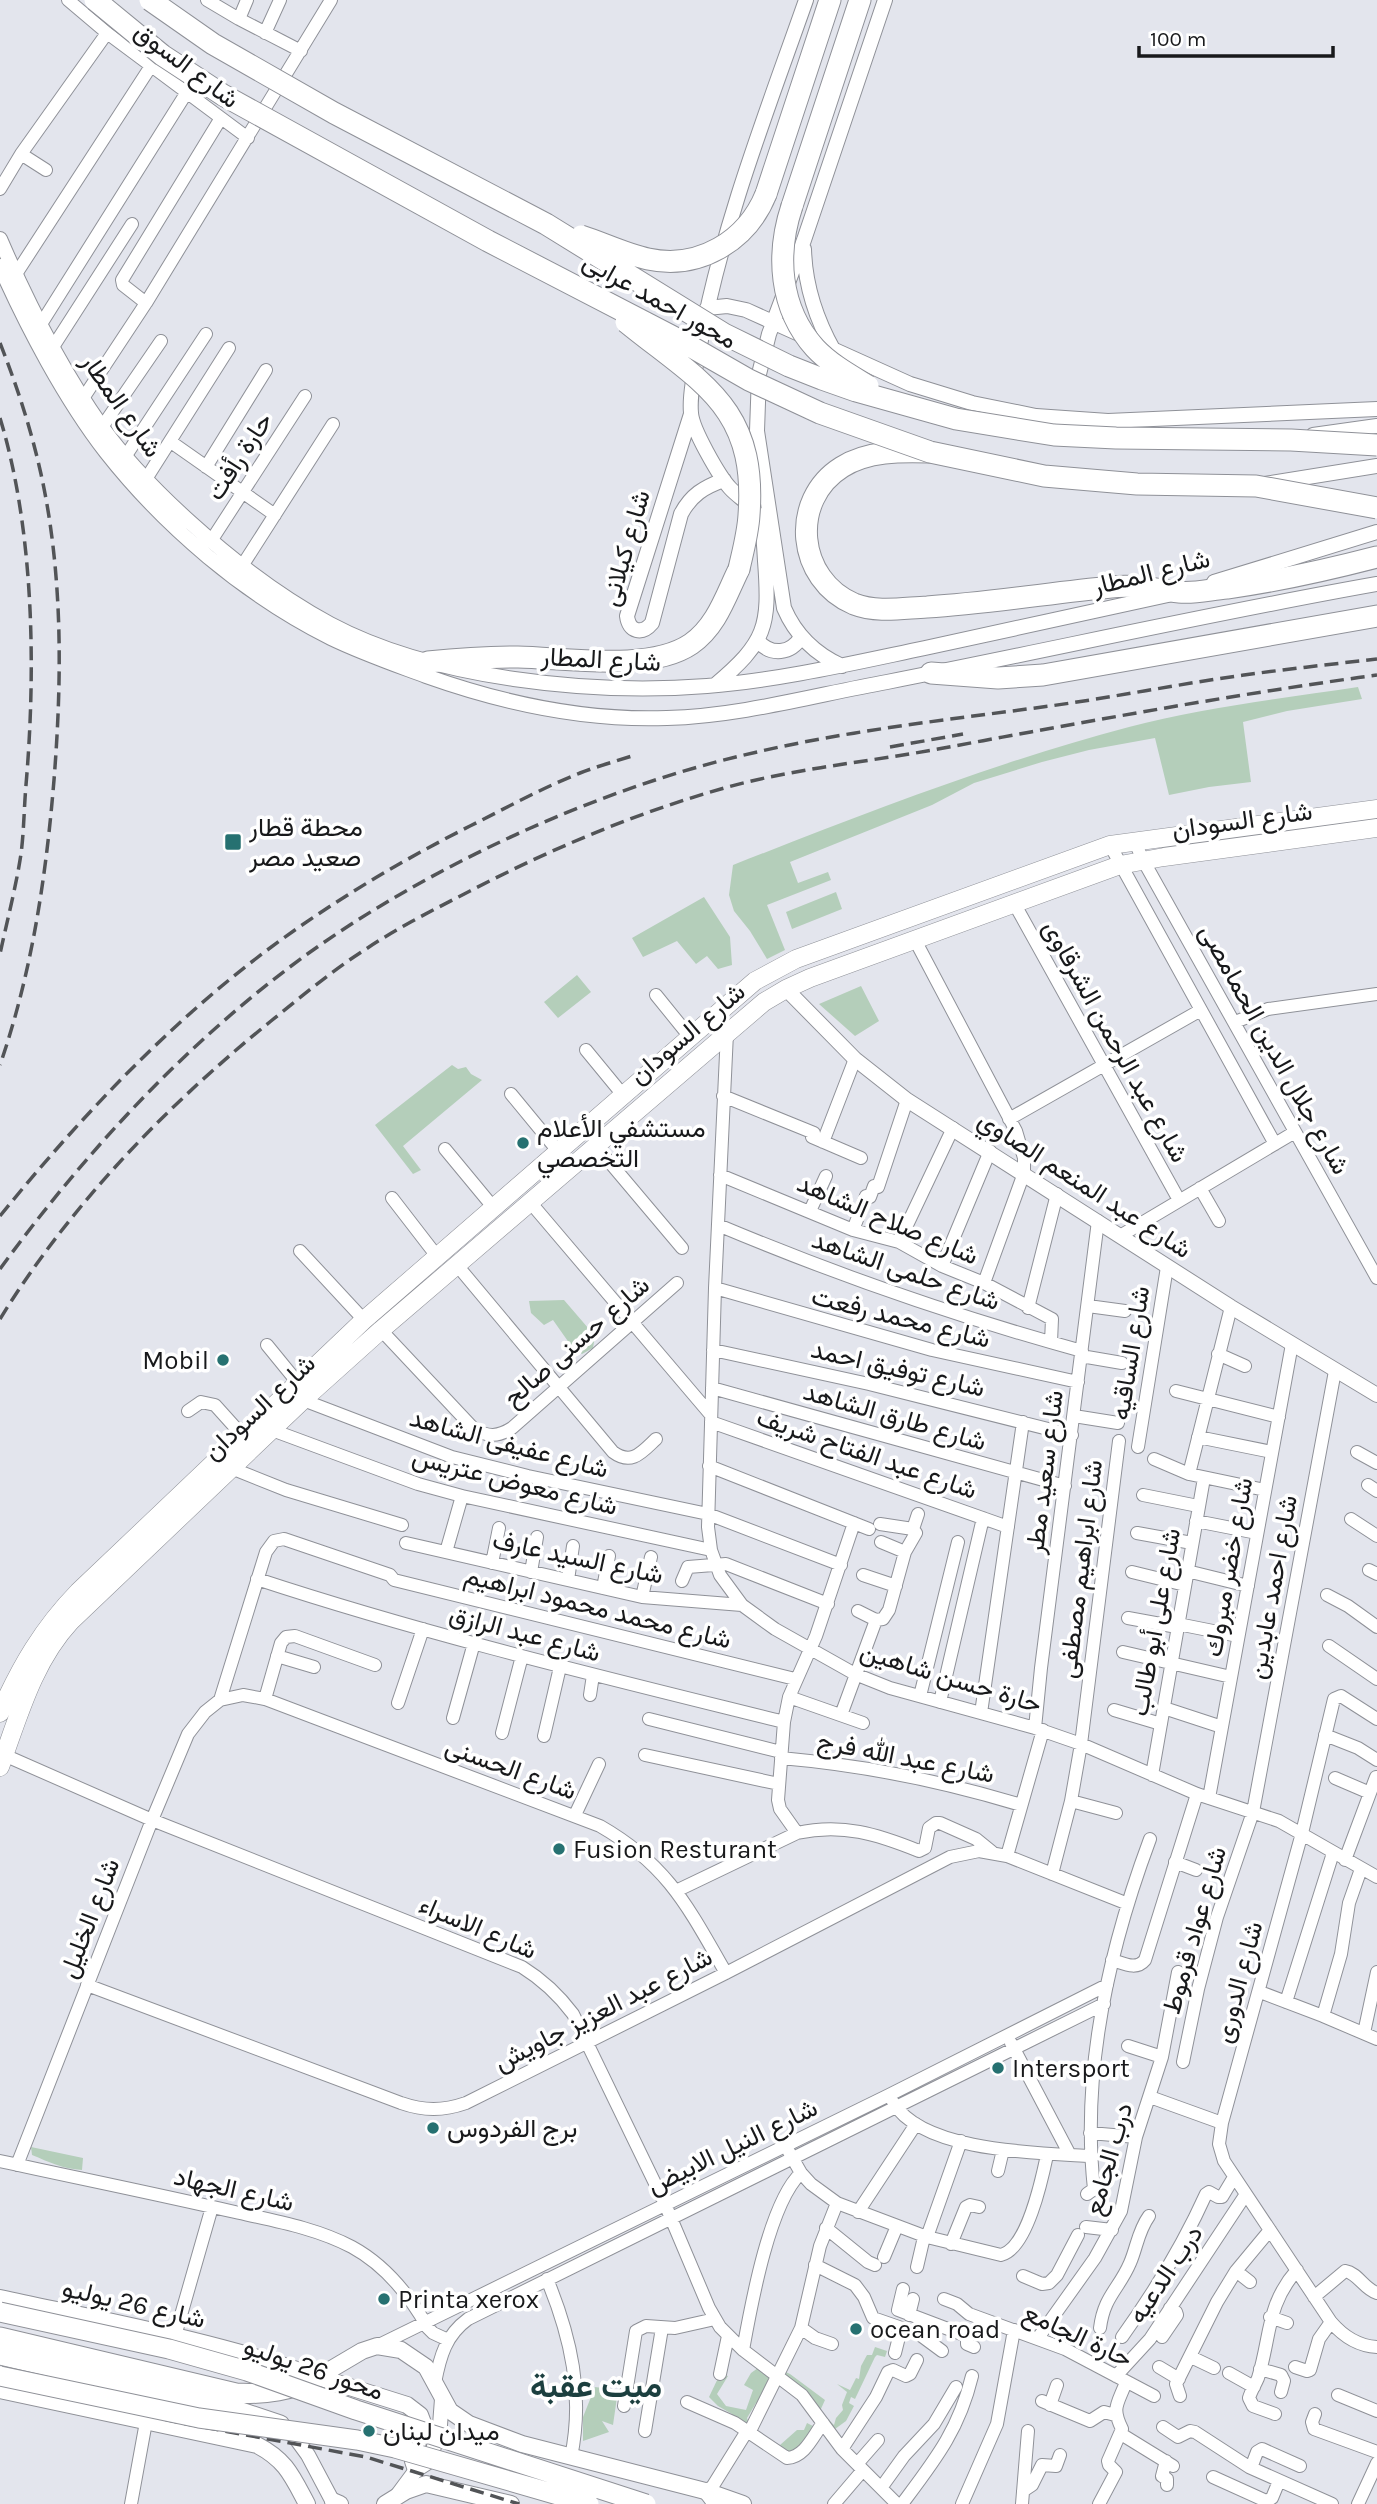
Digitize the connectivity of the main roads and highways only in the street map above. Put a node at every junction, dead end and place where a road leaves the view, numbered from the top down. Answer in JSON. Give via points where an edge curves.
{"nodes":[{"id":1,"x":95,"y":0,"type":"edge"},
{"id":2,"x":150,"y":0,"type":"edge"},
{"id":3,"x":830,"y":0,"type":"edge"},
{"id":4,"x":860,"y":0,"type":"edge"},
{"id":5,"x":546,"y":224,"type":"junction"},
{"id":6,"x":586,"y":290,"type":"junction"},
{"id":7,"x":890,"y":401,"type":"junction"},
{"id":8,"x":1377,"y":445,"type":"edge"},
{"id":9,"x":930,"y":452,"type":"junction"},
{"id":10,"x":1377,"y":510,"type":"edge"},
{"id":11,"x":1377,"y":556,"type":"edge"},
{"id":12,"x":1377,"y":616,"type":"edge"},
{"id":13,"x":428,"y":662,"type":"road end"},
{"id":14,"x":931,"y":673,"type":"road end"},
{"id":15,"x":1377,"y":809,"type":"edge"},
{"id":16,"x":1377,"y":828,"type":"edge"},
{"id":17,"x":883,"y":927,"type":"junction"},
{"id":18,"x":891,"y":948,"type":"junction"},
{"id":19,"x":301,"y":1392,"type":"junction"},
{"id":20,"x":0,"y":1713,"type":"edge"},
{"id":21,"x":2,"y":1761,"type":"edge"},
{"id":22,"x":0,"y":2298,"type":"edge"},
{"id":23,"x":0,"y":2312,"type":"edge"},
{"id":24,"x":0,"y":2337,"type":"edge"},
{"id":25,"x":0,"y":2355,"type":"edge"},
{"id":26,"x":0,"y":2376,"type":"edge"},
{"id":27,"x":318,"y":2377,"type":"junction"},
{"id":28,"x":0,"y":2390,"type":"edge"},
{"id":29,"x":292,"y":2434,"type":"road end"},
{"id":30,"x":522,"y":2444,"type":"junction"},
{"id":31,"x":416,"y":2470,"type":"road end"},
{"id":32,"x":714,"y":2498,"type":"edge"},
{"id":33,"x":390,"y":2502,"type":"edge"},
{"id":34,"x":506,"y":2503,"type":"edge"},
{"id":35,"x":307,"y":2504,"type":"edge"},
{"id":36,"x":589,"y":2504,"type":"edge"},
{"id":37,"x":646,"y":2504,"type":"edge"},
{"id":38,"x":743,"y":2504,"type":"edge"}],
"edges":[{"from":1,"to":6,"type":"highway","name":"محور احمد عرابى","bridge":true,"via":[[162,55],[223,95]]},
{"from":2,"to":5,"type":"highway","name":"محور احمد عرابى","bridge":true,"via":[[213,44]]},
{"from":3,"to":5,"type":"highway","bridge":true,"via":[[766,194],[737,237],[690,260],[663,261]]},
{"from":4,"to":7,"type":"highway","bridge":true,"via":[[787,220],[782,265],[792,310],[816,348]]},
{"from":5,"to":7,"type":"highway","name":"محور احمد عرابى","bridge":true,"via":[[745,345],[822,379]]},
{"from":6,"to":9,"type":"highway","name":"محور احمد عرابى","bridge":true,"via":[[784,397]]},
{"from":6,"to":13,"type":"highway","bridge":true,"via":[[715,396],[738,429],[749,467],[749,518],[740,569],[712,625],[690,645],[665,656],[624,661],[506,657]]},
{"from":7,"to":8,"type":"highway","name":"محور احمد عرابى","bridge":true,"via":[[978,424],[1054,435]]},
{"from":9,"to":10,"type":"highway","name":"محور احمد عرابى","bridge":true,"via":[[1067,479],[1256,486]]},
{"from":9,"to":11,"type":"highway","via":[[850,462],[830,475],[816,494],[807,517],[808,552],[818,574],[844,599],[878,610],[1124,586],[1180,593],[1273,581]]},
{"from":12,"to":14,"type":"highway","via":[[1043,675],[987,678]]},
{"from":15,"to":17,"type":"main road","name":"شارع السودان","via":[[1110,845]]},
{"from":16,"to":18,"type":"main road","name":"شارع السودان","via":[[1120,865]]},
{"from":17,"to":18,"type":"main road"},
{"from":17,"to":19,"type":"main road","name":"شارع السودان","via":[[796,959],[740,992],[364,1320]]},
{"from":18,"to":19,"type":"main road","name":"شارع السودان","via":[[764,1002],[381,1330]]},
{"from":19,"to":20,"type":"main road","name":"شارع السودان","via":[[242,1435],[62,1608],[24,1662]]},
{"from":19,"to":21,"type":"main road","name":"شارع السودان","via":[[272,1430],[60,1632],[34,1672]]},
{"from":22,"to":27,"type":"main road","name":"شارع 26 يوليو","via":[[175,2336]]},
{"from":23,"to":37,"type":"highway","name":"محور 26 يوليو","bridge":true,"via":[[247,2371]]},
{"from":24,"to":27,"type":"highway","via":[[236,2393],[279,2393]]},
{"from":25,"to":29,"type":"highway","via":[[257,2416]]},
{"from":26,"to":36,"type":"highway","name":"محور 26 يوليو","bridge":true,"via":[[213,2420],[395,2448]]},
{"from":27,"to":30,"type":"main road","via":[[377,2346],[401,2350],[426,2367],[450,2411],[469,2424]]},
{"from":27,"to":31,"type":"main road","name":"شارع 26 يوليو","via":[[414,2409],[423,2423],[413,2461]]},
{"from":28,"to":35,"type":"main road","via":[[257,2445],[288,2467]]},
{"from":30,"to":32,"type":"main road"},
{"from":30,"to":34,"type":"main road","via":[[501,2456],[492,2468],[493,2490]]},
{"from":32,"to":38,"type":"main road"},
{"from":33,"to":34,"type":"main road","via":[[426,2484]]}]}
